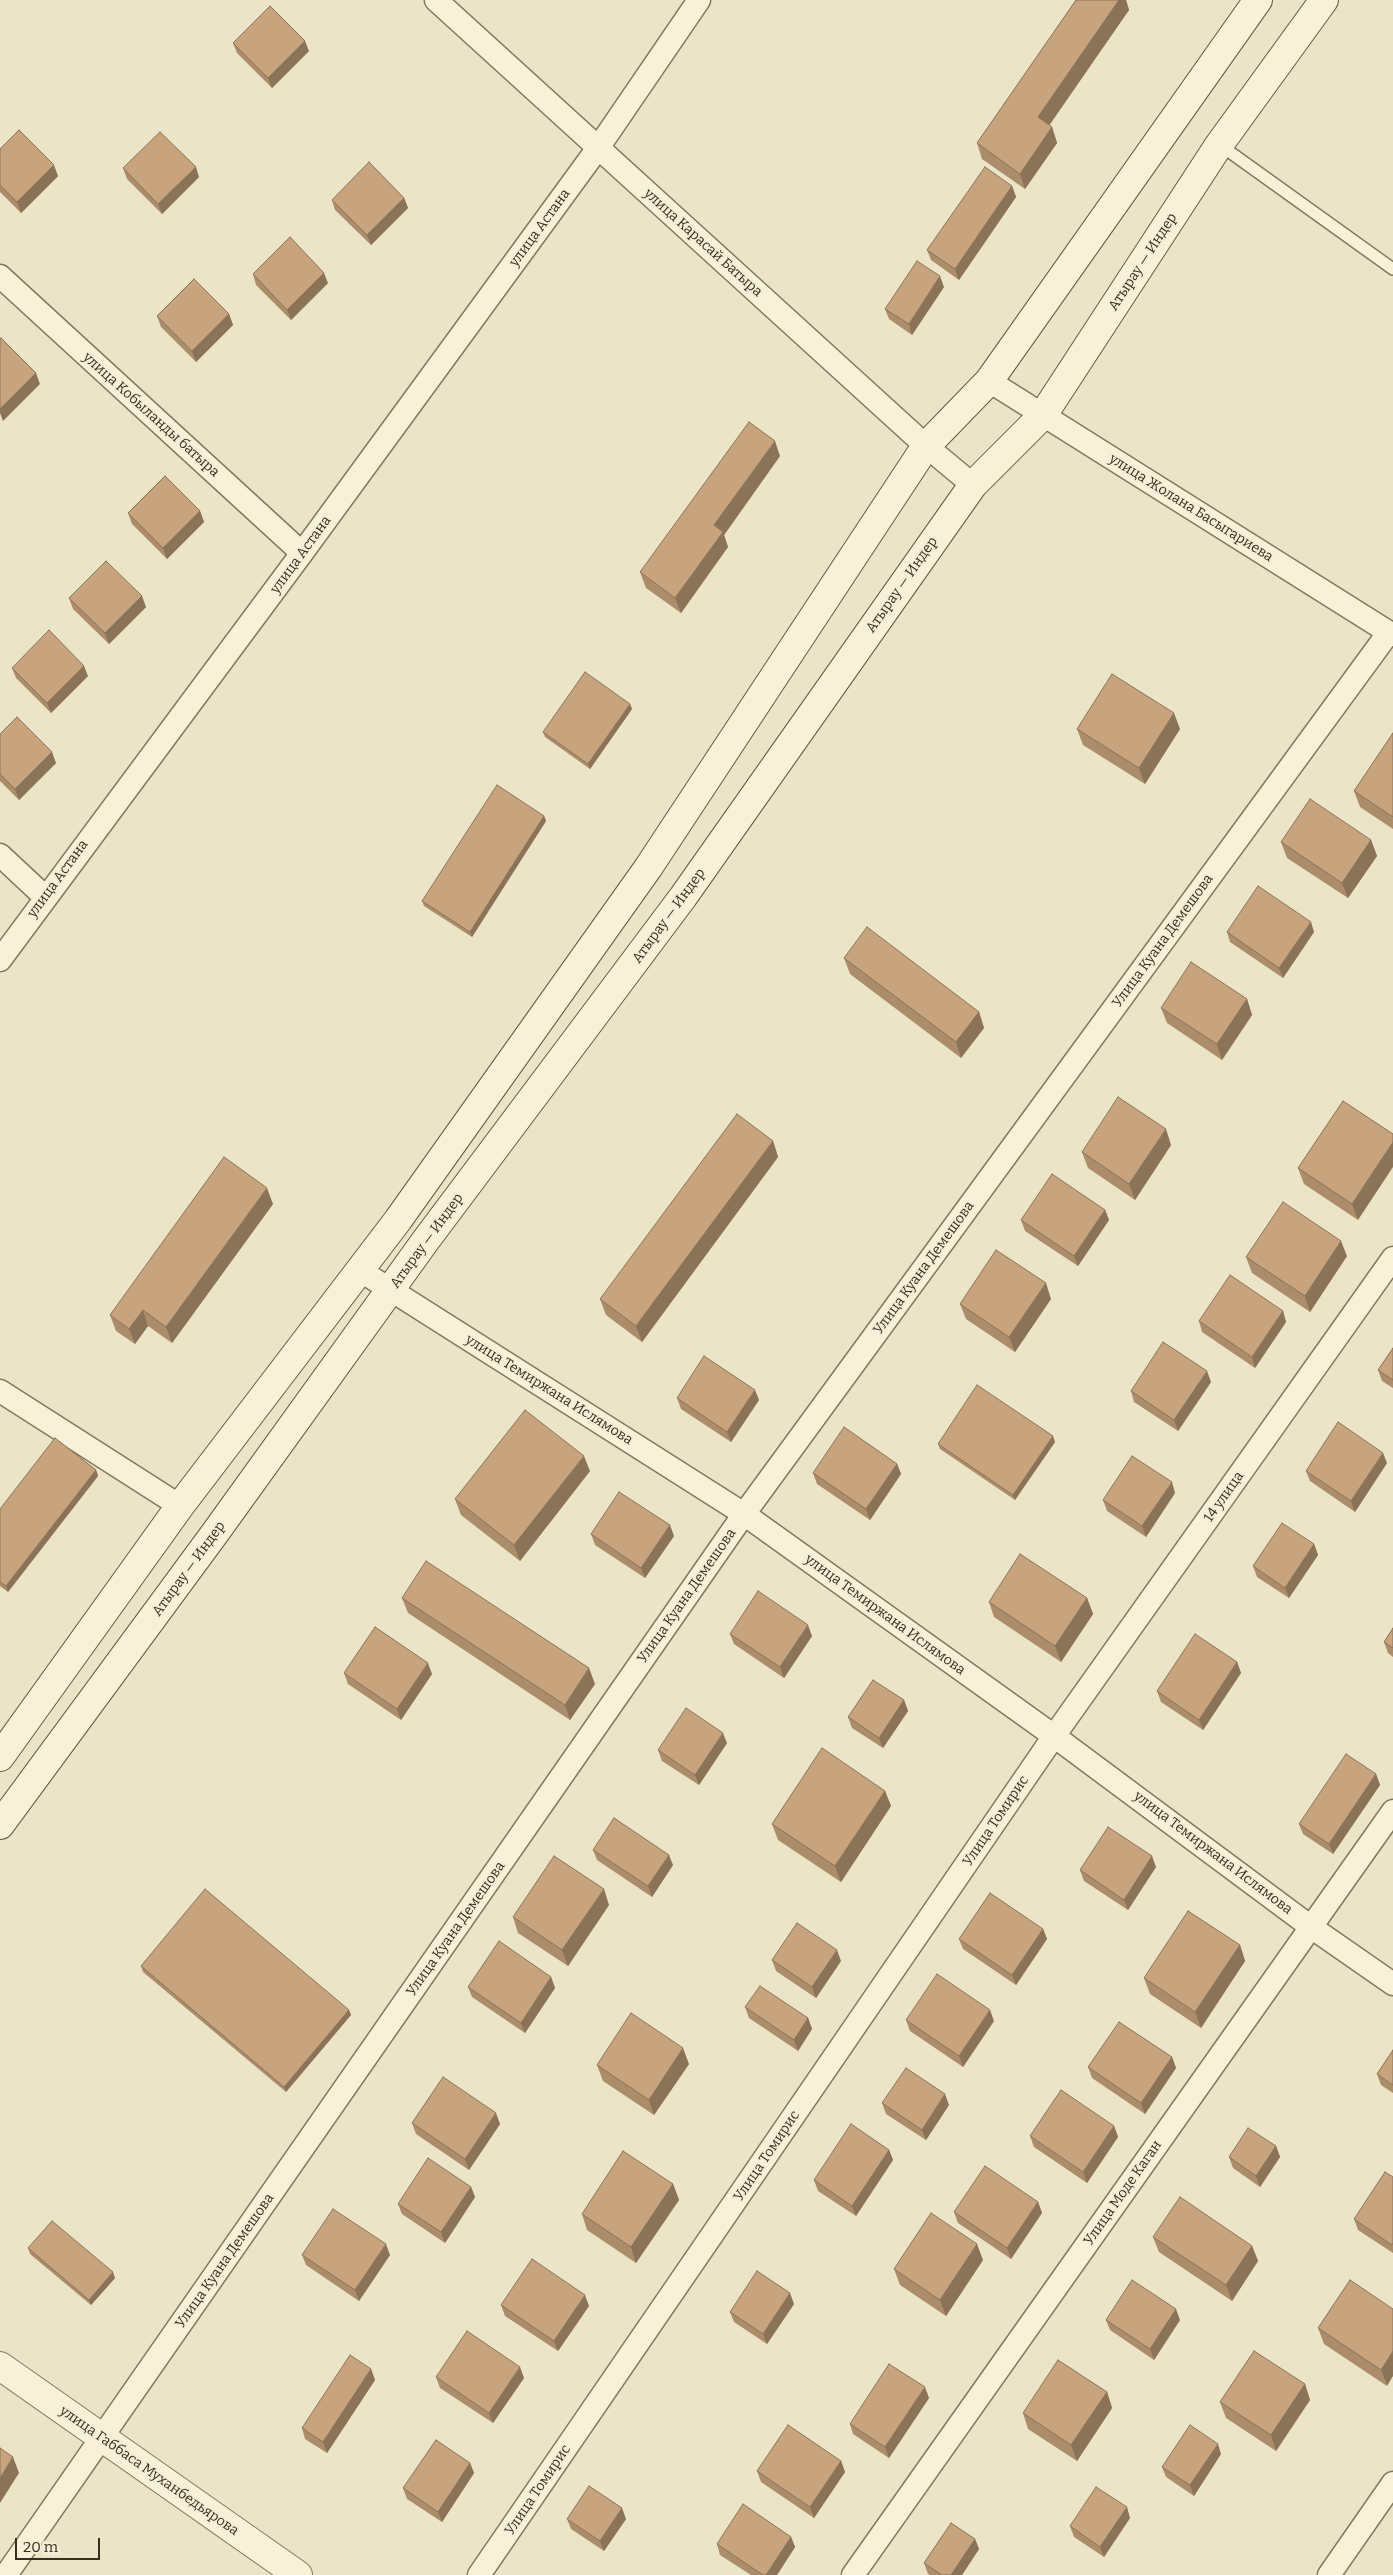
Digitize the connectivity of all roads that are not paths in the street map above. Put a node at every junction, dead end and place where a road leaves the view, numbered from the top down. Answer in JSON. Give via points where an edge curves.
{"nodes":[{"id":1,"x":436,"y":0,"type":"edge"},
{"id":2,"x":700,"y":0,"type":"edge"},
{"id":3,"x":1258,"y":0,"type":"edge"},
{"id":4,"x":1324,"y":0,"type":"edge"},
{"id":5,"x":1219,"y":145,"type":"junction"},
{"id":6,"x":598,"y":148,"type":"junction"},
{"id":7,"x":1393,"y":269,"type":"edge"},
{"id":8,"x":0,"y":276,"type":"edge"},
{"id":9,"x":989,"y":381,"type":"junction"},
{"id":10,"x":1043,"y":415,"type":"junction"},
{"id":11,"x":926,"y":446,"type":"junction"},
{"id":12,"x":973,"y":484,"type":"junction"},
{"id":13,"x":302,"y":553,"type":"junction"},
{"id":14,"x":1391,"y":634,"type":"edge"},
{"id":15,"x":0,"y":855,"type":"edge"},
{"id":16,"x":45,"y":896,"type":"junction"},
{"id":17,"x":0,"y":960,"type":"edge"},
{"id":18,"x":1393,"y":1258,"type":"edge"},
{"id":19,"x":361,"y":1271,"type":"junction"},
{"id":20,"x":391,"y":1290,"type":"junction"},
{"id":21,"x":0,"y":1391,"type":"edge"},
{"id":22,"x":180,"y":1506,"type":"junction"},
{"id":23,"x":744,"y":1514,"type":"junction"},
{"id":24,"x":1054,"y":1736,"type":"junction"},
{"id":25,"x":0,"y":1757,"type":"edge"},
{"id":26,"x":1393,"y":1811,"type":"edge"},
{"id":27,"x":0,"y":1825,"type":"edge"},
{"id":28,"x":1311,"y":1927,"type":"junction"},
{"id":29,"x":1393,"y":1984,"type":"edge"},
{"id":30,"x":0,"y":2366,"type":"edge"},
{"id":31,"x":102,"y":2438,"type":"junction"},
{"id":32,"x":1393,"y":2483,"type":"edge"},
{"id":33,"x":6,"y":2575,"type":"edge"},
{"id":34,"x":298,"y":2575,"type":"edge"},
{"id":35,"x":480,"y":2575,"type":"edge"},
{"id":36,"x":853,"y":2575,"type":"edge"},
{"id":37,"x":1329,"y":2575,"type":"edge"}],
"edges":[{"from":1,"to":6,"type":"street","name":"улица Карасай Батыра"},
{"from":2,"to":6,"type":"street","name":"улица Астана"},
{"from":3,"to":9,"type":"main road"},
{"from":4,"to":5,"type":"main road","name":"Атырау — Индер"},
{"from":5,"to":7,"type":"lane"},
{"from":5,"to":10,"type":"main road","name":"Атырау — Индер"},
{"from":6,"to":11,"type":"street","name":"улица Карасай Батыра"},
{"from":6,"to":13,"type":"street","name":"улица Астана"},
{"from":8,"to":13,"type":"street","name":"улица Кобыланды батыра"},
{"from":9,"to":10,"type":"street","name":"улица Жолана Басыгариева"},
{"from":9,"to":11,"type":"main road"},
{"from":10,"to":12,"type":"main road","name":"Атырау — Индер"},
{"from":10,"to":14,"type":"street","name":"улица Жолана Басыгариева"},
{"from":11,"to":12,"type":"street","name":"улица Карасай Батыра"},
{"from":11,"to":19,"type":"main road","via":[[648,868]]},
{"from":12,"to":20,"type":"main road","name":"Атырау — Индер","via":[[684,897]]},
{"from":13,"to":16,"type":"street","name":"улица Астана"},
{"from":14,"to":23,"type":"street","name":"Улица Куана Демешова"},
{"from":15,"to":16,"type":"street"},
{"from":16,"to":17,"type":"street","name":"улица Астана"},
{"from":18,"to":24,"type":"street","name":"14 улица"},
{"from":19,"to":20,"type":"street","name":"улица Темиржана Ислямова"},
{"from":19,"to":22,"type":"main road"},
{"from":20,"to":23,"type":"street","name":"улица Темиржана Ислямова"},
{"from":20,"to":27,"type":"main road","name":"Атырау — Индер"},
{"from":21,"to":22,"type":"street"},
{"from":22,"to":25,"type":"main road"},
{"from":23,"to":24,"type":"street","name":"улица Темиржана Ислямова"},
{"from":23,"to":31,"type":"street","name":"Улица Куана Демешова"},
{"from":24,"to":28,"type":"street","name":"улица Темиржана Ислямова"},
{"from":24,"to":35,"type":"street","name":"Улица Томирис"},
{"from":26,"to":28,"type":"street","name":"Улица Моде Каган"},
{"from":28,"to":29,"type":"street","name":"улица Темиржана Ислямова"},
{"from":28,"to":36,"type":"street","name":"Улица Моде Каган"},
{"from":30,"to":31,"type":"main road","name":"улица Габбаса Муханбедьярова"},
{"from":31,"to":33,"type":"street","name":"Улица Куана Демешова"},
{"from":31,"to":34,"type":"main road","name":"улица Габбаса Муханбедьярова"},
{"from":32,"to":37,"type":"street"}]}
